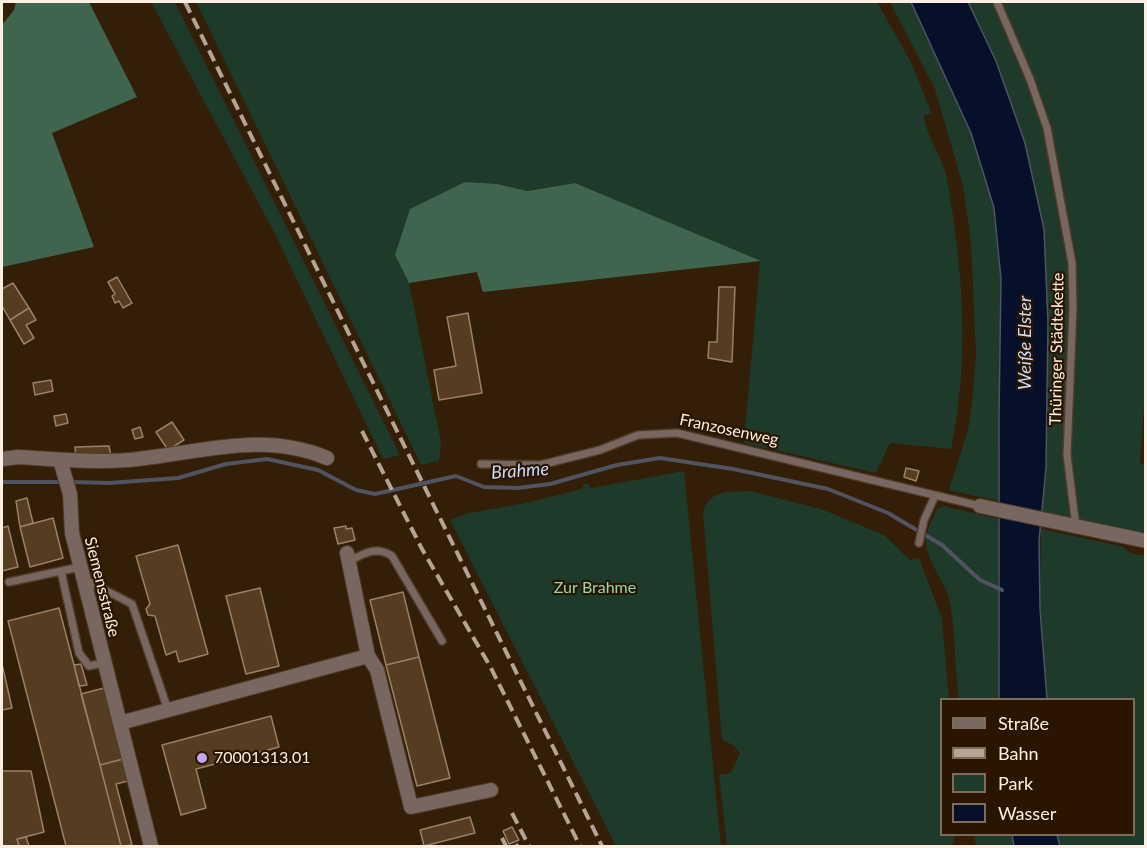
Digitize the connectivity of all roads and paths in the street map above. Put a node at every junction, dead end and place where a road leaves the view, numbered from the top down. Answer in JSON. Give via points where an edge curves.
{"nodes":[{"id":1,"x":997,"y":2,"type":"edge"},
{"id":2,"x":327,"y":458,"type":"dead end"},
{"id":3,"x":2,"y":459,"type":"edge"},
{"id":4,"x":62,"y":463,"type":"junction"},
{"id":5,"x":481,"y":464,"type":"dead end"},
{"id":6,"x":935,"y":496,"type":"junction"},
{"id":7,"x":981,"y":506,"type":"joint"},
{"id":8,"x":1070,"y":526,"type":"junction"},
{"id":9,"x":1146,"y":541,"type":"edge"},
{"id":10,"x":919,"y":543,"type":"dead end"},
{"id":11,"x":348,"y":557,"type":"joint"},
{"id":12,"x":61,"y":571,"type":"junction"},
{"id":13,"x":82,"y":573,"type":"junction"},
{"id":14,"x":9,"y":582,"type":"dead end"},
{"id":15,"x":442,"y":641,"type":"dead end"},
{"id":16,"x":368,"y":656,"type":"junction"},
{"id":17,"x":104,"y":663,"type":"junction"},
{"id":18,"x":168,"y":710,"type":"junction"},
{"id":19,"x":120,"y":723,"type":"junction"},
{"id":20,"x":491,"y":790,"type":"dead end"},
{"id":21,"x":151,"y":846,"type":"edge"}],
"edges":[{"from":1,"to":8,"type":"lane","name":"Thüringer Städtekette","via":[[1047,128],[1072,263],[1067,455]]},
{"from":2,"to":4,"type":"street","via":[[272,443],[127,460]]},
{"from":3,"to":4,"type":"street","via":[[18,457]]},
{"from":4,"to":13,"type":"street","name":"Siemensstraße"},
{"from":5,"to":6,"type":"lane","name":"Franzosenweg","via":[[540,465],[600,450],[638,435],[677,433]]},
{"from":6,"to":7,"type":"lane","name":"Franzosenweg"},
{"from":6,"to":10,"type":"lane"},
{"from":7,"to":8,"type":"street"},
{"from":8,"to":9,"type":"street"},
{"from":11,"to":15,"type":"lane","via":[[384,550],[392,556]]},
{"from":11,"to":16,"type":"street"},
{"from":12,"to":13,"type":"lane"},
{"from":12,"to":14,"type":"lane"},
{"from":12,"to":17,"type":"lane","via":[[79,653],[89,666]]},
{"from":13,"to":17,"type":"street","name":"Siemensstraße"},
{"from":13,"to":18,"type":"lane","via":[[132,604]]},
{"from":16,"to":18,"type":"street"},
{"from":16,"to":20,"type":"street","via":[[377,670],[411,807]]},
{"from":17,"to":19,"type":"street","name":"Siemensstraße"},
{"from":18,"to":19,"type":"street"},
{"from":19,"to":21,"type":"street","name":"Siemensstraße"}]}
